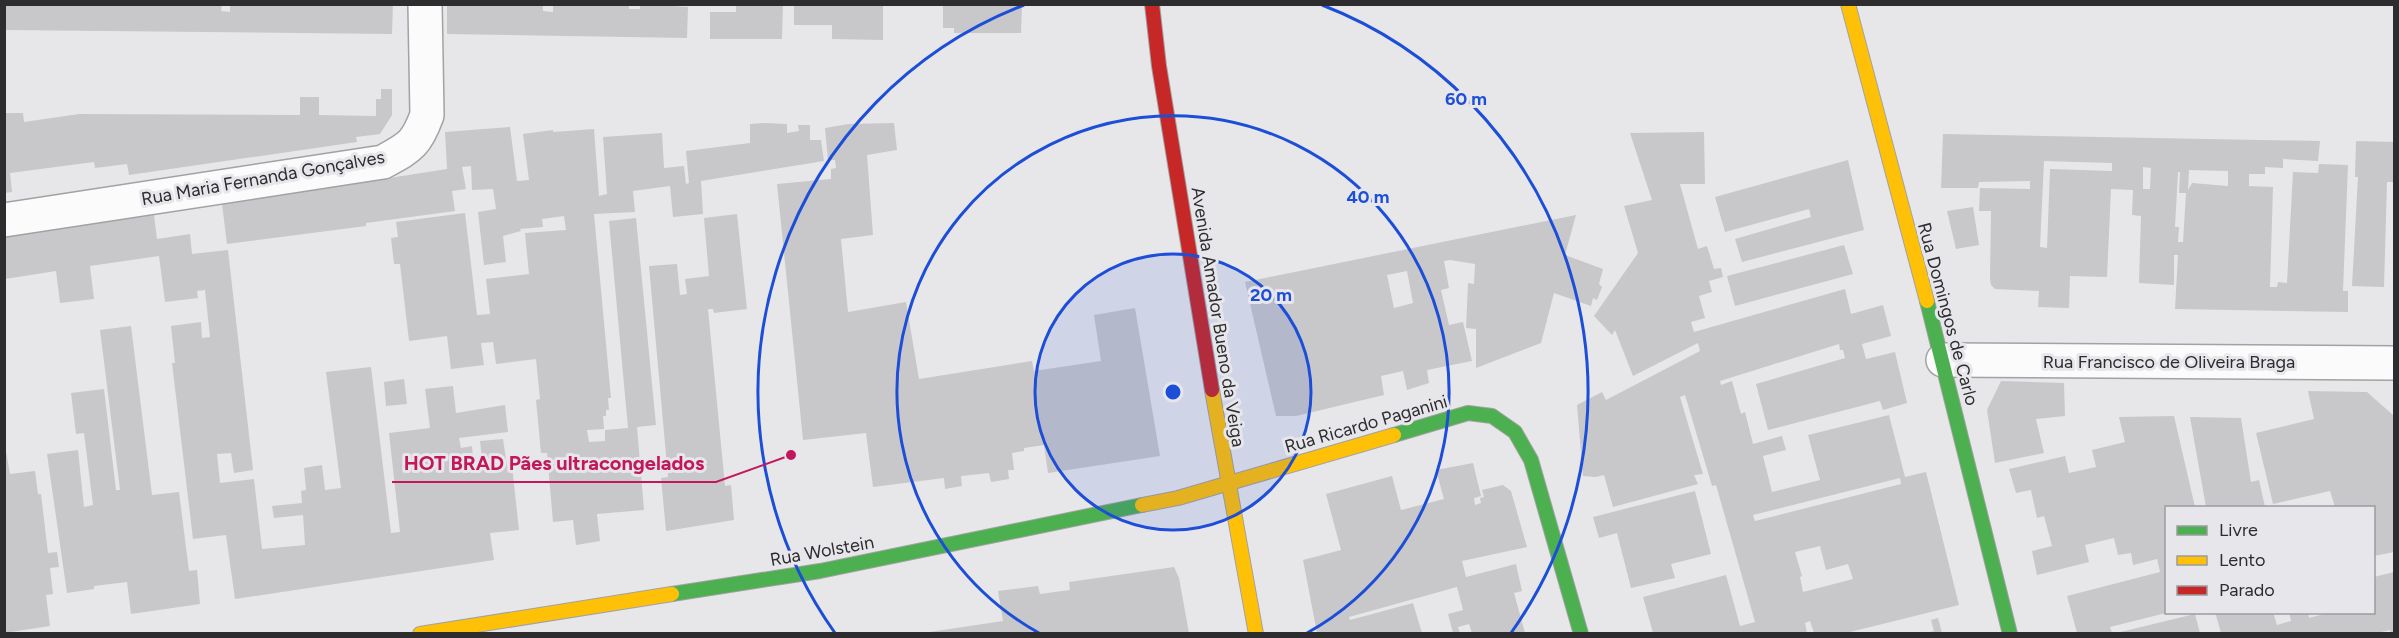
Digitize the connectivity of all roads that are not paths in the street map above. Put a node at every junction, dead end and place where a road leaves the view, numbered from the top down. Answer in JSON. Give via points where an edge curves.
{"nodes":[{"id":1,"x":425,"y":4,"type":"edge"},
{"id":2,"x":1152,"y":4,"type":"edge"},
{"id":3,"x":1848,"y":4,"type":"edge"},
{"id":4,"x":4,"y":220,"type":"edge"},
{"id":5,"x":1943,"y":360,"type":"junction"},
{"id":6,"x":2394,"y":363,"type":"edge"},
{"id":7,"x":1227,"y":483,"type":"junction"},
{"id":8,"x":420,"y":633,"type":"edge"},
{"id":9,"x":1256,"y":633,"type":"edge"},
{"id":10,"x":1581,"y":633,"type":"edge"},
{"id":11,"x":2010,"y":633,"type":"edge"}],
"edges":[{"from":1,"to":4,"type":"street","name":"Rua Maria Fernanda Gonçalves","via":[[427,115],[411,146],[383,162]]},
{"from":2,"to":7,"type":"street","name":"Avenida Amador Bueno da Veiga"},
{"from":3,"to":5,"type":"street","name":"Rua Domingos de Carlo"},
{"from":5,"to":6,"type":"street","name":"Rua Francisco de Oliveira Braga"},
{"from":5,"to":11,"type":"street","name":"Rua Domingos de Carlo"},
{"from":7,"to":8,"type":"street","name":"Rua Wolstein","via":[[1178,498],[820,571]]},
{"from":7,"to":9,"type":"street","name":"Avenida Amador Bueno da Veiga"},
{"from":7,"to":10,"type":"street","name":"Rua Ricardo Paganini","via":[[1468,413],[1492,416],[1515,432],[1531,460]]}]}
